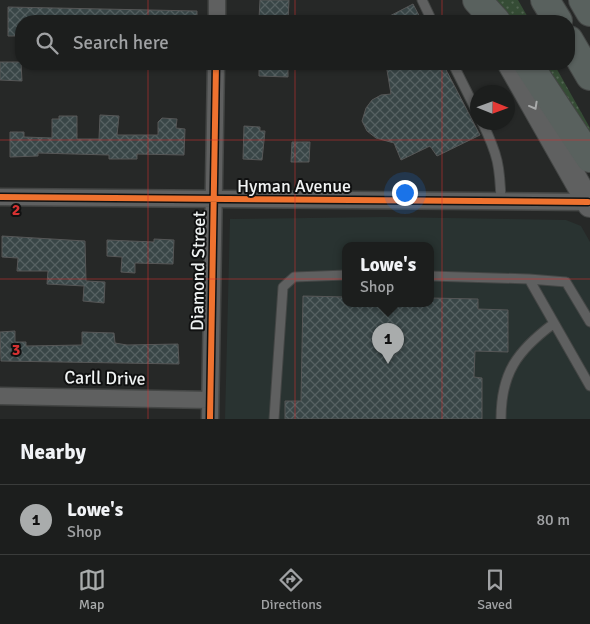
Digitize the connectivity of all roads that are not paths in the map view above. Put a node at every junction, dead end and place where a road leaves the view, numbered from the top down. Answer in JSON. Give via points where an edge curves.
{"nodes":[{"id":1,"x":217,"y":0,"type":"edge"},
{"id":2,"x":422,"y":0,"type":"edge"},
{"id":3,"x":476,"y":0,"type":"edge"},
{"id":4,"x":545,"y":0,"type":"edge"},
{"id":5,"x":583,"y":0,"type":"edge"},
{"id":6,"x":590,"y":12,"type":"edge"},
{"id":7,"x":217,"y":15,"type":"edge"},
{"id":8,"x":429,"y":15,"type":"edge"},
{"id":9,"x":484,"y":15,"type":"edge"},
{"id":10,"x":490,"y":15,"type":"edge"},
{"id":11,"x":554,"y":15,"type":"edge"},
{"id":12,"x":575,"y":50,"type":"edge"},
{"id":13,"x":216,"y":70,"type":"edge"},
{"id":14,"x":456,"y":70,"type":"edge"},
{"id":15,"x":513,"y":70,"type":"edge"},
{"id":16,"x":532,"y":70,"type":"edge"},
{"id":17,"x":590,"y":76,"type":"edge"},
{"id":18,"x":470,"y":98,"type":"edge"},
{"id":19,"x":486,"y":130,"type":"edge"},
{"id":20,"x":590,"y":158,"type":"edge"},
{"id":21,"x":0,"y":197,"type":"edge"},
{"id":22,"x":214,"y":200,"type":"junction"},
{"id":23,"x":501,"y":202,"type":"junction"},
{"id":24,"x":589,"y":204,"type":"edge"},
{"id":25,"x":342,"y":275,"type":"edge"},
{"id":26,"x":434,"y":276,"type":"edge"},
{"id":27,"x":528,"y":279,"type":"junction"},
{"id":28,"x":590,"y":322,"type":"edge"},
{"id":29,"x":553,"y":324,"type":"junction"},
{"id":30,"x":590,"y":386,"type":"edge"},
{"id":31,"x":0,"y":396,"type":"edge"},
{"id":32,"x":210,"y":400,"type":"junction"},
{"id":33,"x":210,"y":419,"type":"edge"},
{"id":34,"x":274,"y":419,"type":"edge"},
{"id":35,"x":500,"y":419,"type":"edge"}],
"edges":[{"from":1,"to":7,"type":"street"},
{"from":2,"to":8,"type":"lane"},
{"from":3,"to":9,"type":"main road"},
{"from":3,"to":10,"type":"highway"},
{"from":4,"to":11,"type":"highway"},
{"from":5,"to":6,"type":"highway"},
{"from":12,"to":17,"type":"highway"},
{"from":13,"to":22,"type":"street","name":"Diamond Street"},
{"from":14,"to":18,"type":"lane"},
{"from":15,"to":24,"type":"main road","one_way":true},
{"from":16,"to":20,"type":"highway"},
{"from":19,"to":23,"type":"lane","via":[[501,170]]},
{"from":21,"to":22,"type":"street","name":"Hyman Avenue"},
{"from":22,"to":23,"type":"street","name":"Hyman Avenue"},
{"from":22,"to":32,"type":"street","name":"Diamond Street"},
{"from":23,"to":24,"type":"street","name":"Hyman Avenue"},
{"from":25,"to":34,"type":"lane","via":[[294,277],[283,287]]},
{"from":26,"to":27,"type":"lane"},
{"from":27,"to":28,"type":"lane","via":[[566,282]]},
{"from":27,"to":29,"type":"lane"},
{"from":29,"to":30,"type":"lane"},
{"from":29,"to":35,"type":"lane","via":[[521,353],[504,383]]},
{"from":31,"to":32,"type":"street","name":"Carll Drive"},
{"from":32,"to":33,"type":"street","name":"Diamond Street"}]}
